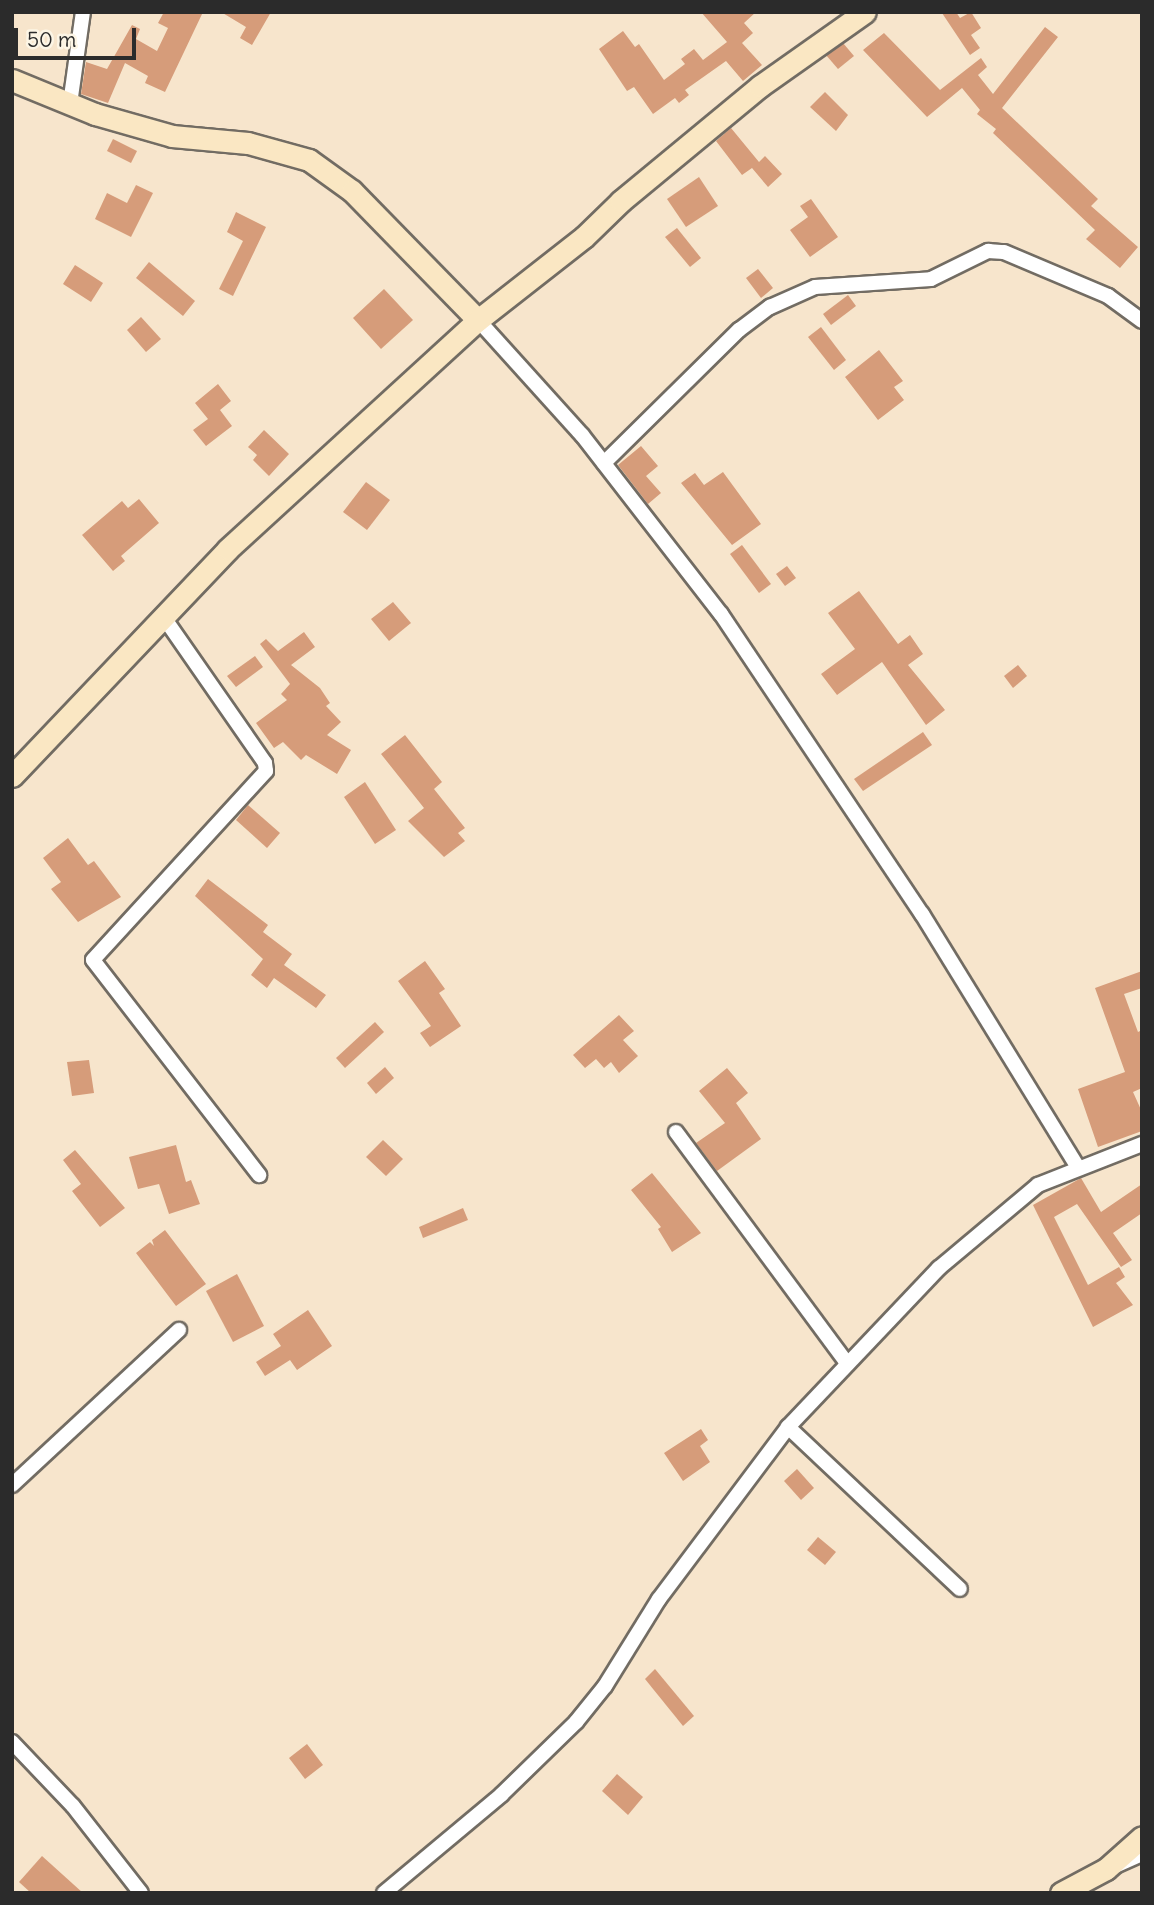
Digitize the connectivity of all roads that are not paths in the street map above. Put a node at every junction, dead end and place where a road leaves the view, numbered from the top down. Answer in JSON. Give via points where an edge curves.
{"nodes":[{"id":1,"x":83,"y":12,"type":"edge"},
{"id":2,"x":865,"y":12,"type":"edge"},
{"id":3,"x":12,"y":80,"type":"edge"},
{"id":4,"x":70,"y":104,"type":"junction"},
{"id":5,"x":478,"y":320,"type":"junction"},
{"id":6,"x":1142,"y":321,"type":"edge"},
{"id":7,"x":604,"y":463,"type":"junction"},
{"id":8,"x":165,"y":619,"type":"junction"},
{"id":9,"x":12,"y":776,"type":"edge"},
{"id":10,"x":676,"y":1132,"type":"dead end"},
{"id":11,"x":1142,"y":1144,"type":"edge"},
{"id":12,"x":1077,"y":1168,"type":"junction"},
{"id":13,"x":258,"y":1175,"type":"dead end"},
{"id":14,"x":179,"y":1330,"type":"dead end"},
{"id":15,"x":847,"y":1363,"type":"junction"},
{"id":16,"x":788,"y":1427,"type":"junction"},
{"id":17,"x":12,"y":1485,"type":"edge"},
{"id":18,"x":960,"y":1588,"type":"dead end"},
{"id":19,"x":12,"y":1742,"type":"edge"},
{"id":20,"x":1142,"y":1837,"type":"edge"},
{"id":21,"x":1142,"y":1854,"type":"edge"},
{"id":22,"x":1106,"y":1869,"type":"junction"},
{"id":23,"x":141,"y":1893,"type":"edge"},
{"id":24,"x":384,"y":1893,"type":"edge"},
{"id":25,"x":1061,"y":1893,"type":"edge"}],
"edges":[{"from":1,"to":4,"type":"street"},
{"from":2,"to":5,"type":"street","via":[[760,86],[584,237]]},
{"from":3,"to":4,"type":"street"},
{"from":4,"to":5,"type":"street","via":[[172,136],[248,143],[309,160],[352,191]]},
{"from":5,"to":7,"type":"street"},
{"from":5,"to":8,"type":"street","via":[[228,549]]},
{"from":6,"to":7,"type":"street","via":[[1108,296],[1004,252],[988,251],[932,279],[815,287],[770,307],[739,330]]},
{"from":7,"to":12,"type":"street","via":[[721,614],[826,768]]},
{"from":8,"to":9,"type":"street"},
{"from":8,"to":13,"type":"street","via":[[265,763],[266,771],[93,960]]},
{"from":10,"to":15,"type":"street"},
{"from":11,"to":12,"type":"street"},
{"from":12,"to":15,"type":"street","via":[[1038,1185],[1007,1207],[939,1268]]},
{"from":14,"to":17,"type":"street"},
{"from":15,"to":16,"type":"street"},
{"from":16,"to":18,"type":"street"},
{"from":16,"to":24,"type":"street","via":[[659,1599],[605,1686],[576,1722],[501,1795]]},
{"from":19,"to":23,"type":"street","via":[[73,1806]]},
{"from":20,"to":22,"type":"street"},
{"from":21,"to":22,"type":"street"},
{"from":22,"to":25,"type":"street"}]}
